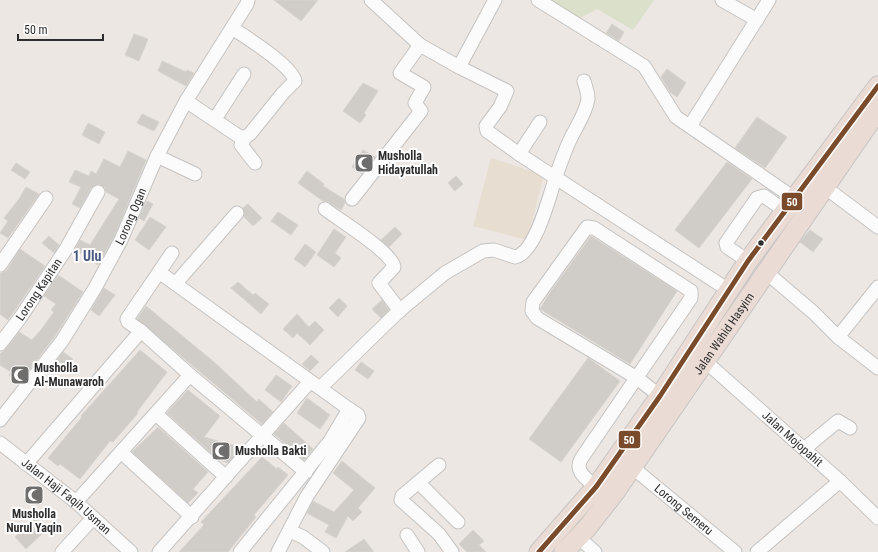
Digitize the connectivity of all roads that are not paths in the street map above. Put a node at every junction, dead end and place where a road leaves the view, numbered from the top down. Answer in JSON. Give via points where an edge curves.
{"nodes":[{"id":1,"x":371,"y":0,"type":"edge"},
{"id":2,"x":495,"y":0,"type":"edge"},
{"id":3,"x":538,"y":0,"type":"edge"},
{"id":4,"x":722,"y":0,"type":"edge"},
{"id":5,"x":769,"y":0,"type":"edge"},
{"id":6,"x":248,"y":2,"type":"edge"},
{"id":7,"x":757,"y":20,"type":"junction"},
{"id":8,"x":232,"y":28,"type":"junction"},
{"id":9,"x":420,"y":45,"type":"junction"},
{"id":10,"x":459,"y":67,"type":"junction"},
{"id":11,"x":244,"y":74,"type":"dead end"},
{"id":12,"x":584,"y":81,"type":"dead end"},
{"id":13,"x":878,"y":86,"type":"edge"},
{"id":14,"x":186,"y":101,"type":"junction"},
{"id":15,"x":876,"y":117,"type":"edge"},
{"id":16,"x":215,"y":119,"type":"junction"},
{"id":17,"x":540,"y":122,"type":"dead end"},
{"id":18,"x":690,"y":126,"type":"junction"},
{"id":19,"x":245,"y":138,"type":"junction"},
{"id":20,"x":519,"y":154,"type":"junction"},
{"id":21,"x":157,"y":156,"type":"junction"},
{"id":22,"x":255,"y":163,"type":"dead end"},
{"id":23,"x":195,"y":174,"type":"dead end"},
{"id":24,"x":555,"y":178,"type":"junction"},
{"id":25,"x":817,"y":182,"type":"junction"},
{"id":26,"x":98,"y":192,"type":"dead end"},
{"id":27,"x":46,"y":198,"type":"dead end"},
{"id":28,"x":352,"y":199,"type":"dead end"},
{"id":29,"x":790,"y":205,"type":"junction"},
{"id":30,"x":325,"y":209,"type":"dead end"},
{"id":31,"x":237,"y":213,"type":"dead end"},
{"id":32,"x":878,"y":227,"type":"edge"},
{"id":33,"x":172,"y":253,"type":"dead end"},
{"id":34,"x":748,"y":261,"type":"junction"},
{"id":35,"x":0,"y":265,"type":"edge"},
{"id":36,"x":159,"y":272,"type":"junction"},
{"id":37,"x":766,"y":272,"type":"junction"},
{"id":38,"x":176,"y":283,"type":"junction"},
{"id":39,"x":878,"y":287,"type":"edge"},
{"id":40,"x":730,"y":291,"type":"junction"},
{"id":41,"x":400,"y":311,"type":"junction"},
{"id":42,"x":141,"y":331,"type":"junction"},
{"id":43,"x":838,"y":337,"type":"junction"},
{"id":44,"x":0,"y":344,"type":"edge"},
{"id":45,"x":705,"y":361,"type":"junction"},
{"id":46,"x":878,"y":368,"type":"edge"},
{"id":47,"x":190,"y":375,"type":"junction"},
{"id":48,"x":637,"y":378,"type":"junction"},
{"id":49,"x":308,"y":385,"type":"dead end"},
{"id":50,"x":320,"y":387,"type":"junction"},
{"id":51,"x":660,"y":396,"type":"junction"},
{"id":52,"x":156,"y":414,"type":"junction"},
{"id":53,"x":0,"y":420,"type":"edge"},
{"id":54,"x":850,"y":428,"type":"dead end"},
{"id":55,"x":262,"y":436,"type":"junction"},
{"id":56,"x":0,"y":443,"type":"edge"},
{"id":57,"x":335,"y":444,"type":"junction"},
{"id":58,"x":804,"y":449,"type":"junction"},
{"id":59,"x":121,"y":452,"type":"junction"},
{"id":60,"x":26,"y":464,"type":"junction"},
{"id":61,"x":439,"y":465,"type":"dead end"},
{"id":62,"x":632,"y":467,"type":"junction"},
{"id":63,"x":306,"y":472,"type":"junction"},
{"id":64,"x":226,"y":477,"type":"junction"},
{"id":65,"x":840,"y":481,"type":"junction"},
{"id":66,"x":419,"y":483,"type":"junction"},
{"id":67,"x":596,"y":488,"type":"junction"},
{"id":68,"x":76,"y":502,"type":"junction"},
{"id":69,"x":192,"y":517,"type":"junction"},
{"id":70,"x":93,"y":518,"type":"junction"},
{"id":71,"x":878,"y":518,"type":"edge"},
{"id":72,"x":458,"y":522,"type":"dead end"},
{"id":73,"x":290,"y":531,"type":"junction"},
{"id":74,"x":407,"y":535,"type":"dead end"},
{"id":75,"x":578,"y":537,"type":"junction"},
{"id":76,"x":731,"y":551,"type":"edge"},
{"id":77,"x":62,"y":552,"type":"edge"},
{"id":78,"x":131,"y":552,"type":"edge"},
{"id":79,"x":159,"y":552,"type":"edge"},
{"id":80,"x":240,"y":552,"type":"edge"},
{"id":81,"x":278,"y":552,"type":"edge"},
{"id":82,"x":323,"y":552,"type":"edge"},
{"id":83,"x":418,"y":552,"type":"edge"},
{"id":84,"x":452,"y":552,"type":"edge"},
{"id":85,"x":539,"y":552,"type":"edge"},
{"id":86,"x":564,"y":552,"type":"edge"},
{"id":87,"x":595,"y":552,"type":"edge"},
{"id":88,"x":757,"y":552,"type":"edge"}],
"edges":[{"from":1,"to":9,"type":"street"},
{"from":2,"to":10,"type":"street"},
{"from":3,"to":18,"type":"street","via":[[644,66],[671,111]]},
{"from":4,"to":7,"type":"street"},
{"from":5,"to":7,"type":"street"},
{"from":6,"to":8,"type":"street","name":"Lorong Ogan"},
{"from":7,"to":18,"type":"street"},
{"from":8,"to":14,"type":"street","name":"Lorong Ogan"},
{"from":8,"to":19,"type":"street","via":[[266,51],[296,80]]},
{"from":9,"to":10,"type":"street"},
{"from":9,"to":28,"type":"street","via":[[400,73],[424,87],[415,103],[421,111]]},
{"from":10,"to":20,"type":"street","via":[[507,91],[504,101],[486,129]]},
{"from":11,"to":16,"type":"street"},
{"from":12,"to":24,"type":"street","via":[[588,95],[587,104]]},
{"from":13,"to":25,"type":"highway","name":"Jalan Wahid Hasyim"},
{"from":14,"to":16,"type":"street"},
{"from":14,"to":21,"type":"street","name":"Lorong Ogan"},
{"from":15,"to":25,"type":"highway","name":"Jalan Wahid Hasyim"},
{"from":16,"to":19,"type":"street"},
{"from":17,"to":20,"type":"street"},
{"from":18,"to":29,"type":"street"},
{"from":19,"to":22,"type":"street","via":[[241,145]]},
{"from":20,"to":24,"type":"street"},
{"from":21,"to":23,"type":"street"},
{"from":21,"to":53,"type":"street","name":"Lorong Ogan","via":[[121,240],[95,288],[62,341]]},
{"from":24,"to":40,"type":"street"},
{"from":24,"to":41,"type":"street","via":[[548,207],[538,229],[520,255],[513,256],[494,250],[477,253],[445,273]]},
{"from":25,"to":29,"type":"highway","name":"Jalan Wahid Hasyim"},
{"from":25,"to":32,"type":"street"},
{"from":25,"to":37,"type":"highway","name":"Jalan Wahid Hasyim"},
{"from":26,"to":44,"type":"street","name":"Lorong Kapitan","via":[[66,249]]},
{"from":27,"to":35,"type":"street"},
{"from":29,"to":34,"type":"highway","name":"Jalan Wahid Hasyim"},
{"from":29,"to":34,"type":"street","via":[[762,196],[757,198],[748,210],[726,243],[727,247]]},
{"from":30,"to":41,"type":"street","via":[[390,258],[394,267],[379,283]]},
{"from":31,"to":38,"type":"street"},
{"from":33,"to":36,"type":"street"},
{"from":34,"to":40,"type":"highway","name":"Jalan Wahid Hasyim"},
{"from":36,"to":38,"type":"street"},
{"from":36,"to":42,"type":"street","via":[[127,320]]},
{"from":37,"to":43,"type":"street"},
{"from":37,"to":45,"type":"highway","name":"Jalan Wahid Hasyim"},
{"from":38,"to":50,"type":"street"},
{"from":39,"to":43,"type":"street"},
{"from":40,"to":51,"type":"highway","name":"Jalan Wahid Hasyim"},
{"from":41,"to":50,"type":"street"},
{"from":42,"to":47,"type":"street"},
{"from":42,"to":60,"type":"street"},
{"from":43,"to":46,"type":"street"},
{"from":45,"to":58,"type":"street","name":"Jalan Mojopahit"},
{"from":45,"to":62,"type":"highway","name":"Jalan Wahid Hasyim"},
{"from":47,"to":52,"type":"street"},
{"from":47,"to":55,"type":"street"},
{"from":48,"to":48,"type":"street","via":[[537,318],[532,311],[533,302],[588,226],[692,293]]},
{"from":48,"to":51,"type":"street"},
{"from":48,"to":67,"type":"street","via":[[579,463],[578,468],[582,476]]},
{"from":49,"to":55,"type":"street"},
{"from":50,"to":57,"type":"street","via":[[349,409]]},
{"from":51,"to":67,"type":"highway","name":"Jalan Wahid Hasyim"},
{"from":52,"to":59,"type":"street"},
{"from":52,"to":64,"type":"street"},
{"from":54,"to":58,"type":"street","via":[[838,421]]},
{"from":55,"to":63,"type":"street"},
{"from":55,"to":64,"type":"street"},
{"from":56,"to":60,"type":"street","name":"Jalan Haji Faqih Usman"},
{"from":57,"to":63,"type":"street"},
{"from":57,"to":73,"type":"street"},
{"from":58,"to":65,"type":"street","name":"Jalan Mojopahit"},
{"from":59,"to":68,"type":"street"},
{"from":59,"to":69,"type":"street"},
{"from":60,"to":68,"type":"street","name":"Jalan Haji Faqih Usman"},
{"from":61,"to":66,"type":"street"},
{"from":62,"to":75,"type":"highway","name":"Jalan Wahid Hasyim"},
{"from":62,"to":76,"type":"street","name":"Lorong Semeru"},
{"from":63,"to":80,"type":"street"},
{"from":64,"to":69,"type":"street"},
{"from":65,"to":71,"type":"street","name":"Jalan Mojopahit"},
{"from":65,"to":88,"type":"street"},
{"from":66,"to":72,"type":"street"},
{"from":66,"to":84,"type":"street","via":[[402,496],[402,502],[428,523]]},
{"from":67,"to":85,"type":"highway","name":"Jalan Wahid Hasyim"},
{"from":68,"to":70,"type":"street","name":"Jalan Haji Faqih Usman"},
{"from":69,"to":79,"type":"street"},
{"from":70,"to":77,"type":"street"},
{"from":70,"to":78,"type":"street","name":"Jalan Haji Faqih Usman"},
{"from":73,"to":81,"type":"street"},
{"from":73,"to":82,"type":"street"},
{"from":74,"to":83,"type":"street"},
{"from":75,"to":86,"type":"highway","name":"Jalan Wahid Hasyim"},
{"from":75,"to":87,"type":"street"}]}
